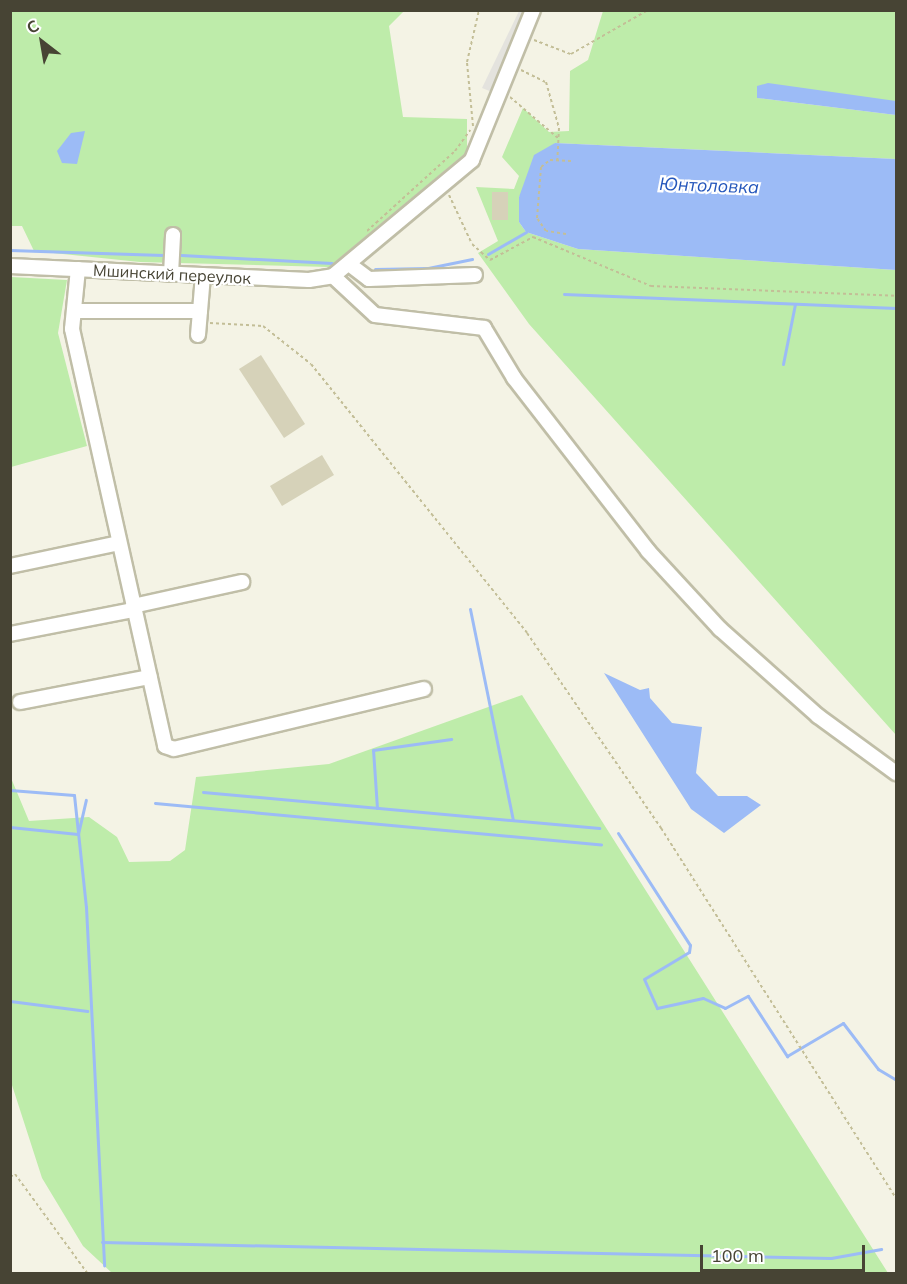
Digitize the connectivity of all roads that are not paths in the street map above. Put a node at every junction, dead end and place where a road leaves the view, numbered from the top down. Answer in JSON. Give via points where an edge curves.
{"nodes":[{"id":1,"x":533,"y":10,"type":"edge"},
{"id":2,"x":173,"y":235,"type":"dead end"},
{"id":3,"x":349,"y":264,"type":"junction"},
{"id":4,"x":10,"y":266,"type":"edge"},
{"id":5,"x":78,"y":269,"type":"junction"},
{"id":6,"x":171,"y":274,"type":"junction"},
{"id":7,"x":203,"y":275,"type":"junction"},
{"id":8,"x":474,"y":275,"type":"dead end"},
{"id":9,"x":333,"y":276,"type":"junction"},
{"id":10,"x":80,"y":311,"type":"dead end"},
{"id":11,"x":119,"y":543,"type":"junction"},
{"id":12,"x":10,"y":566,"type":"edge"},
{"id":13,"x":242,"y":582,"type":"dead end"},
{"id":14,"x":134,"y":608,"type":"junction"},
{"id":15,"x":10,"y":634,"type":"edge"},
{"id":16,"x":150,"y":677,"type":"junction"},
{"id":17,"x":424,"y":689,"type":"dead end"},
{"id":18,"x":20,"y":702,"type":"dead end"},
{"id":19,"x":897,"y":773,"type":"edge"}],
"edges":[{"from":1,"to":3,"type":"street","via":[[472,160]]},
{"from":2,"to":6,"type":"street"},
{"from":3,"to":8,"type":"street","via":[[369,279]]},
{"from":3,"to":9,"type":"street"},
{"from":4,"to":5,"type":"street","name":"Мшинский переулок"},
{"from":5,"to":6,"type":"street","name":"Мшинский переулок"},
{"from":5,"to":11,"type":"street","via":[[72,329]]},
{"from":6,"to":7,"type":"street","name":"Мшинский переулок"},
{"from":7,"to":9,"type":"street","name":"Мшинский переулок","via":[[309,280]]},
{"from":7,"to":10,"type":"street","via":[[199,323]]},
{"from":9,"to":19,"type":"street","via":[[375,315],[484,328],[514,378],[648,552],[738,645],[818,716]]},
{"from":11,"to":12,"type":"street"},
{"from":11,"to":14,"type":"street"},
{"from":13,"to":14,"type":"street"},
{"from":14,"to":15,"type":"street"},
{"from":14,"to":16,"type":"street"},
{"from":16,"to":17,"type":"street","via":[[165,746],[174,749]]},
{"from":16,"to":18,"type":"street"}]}
